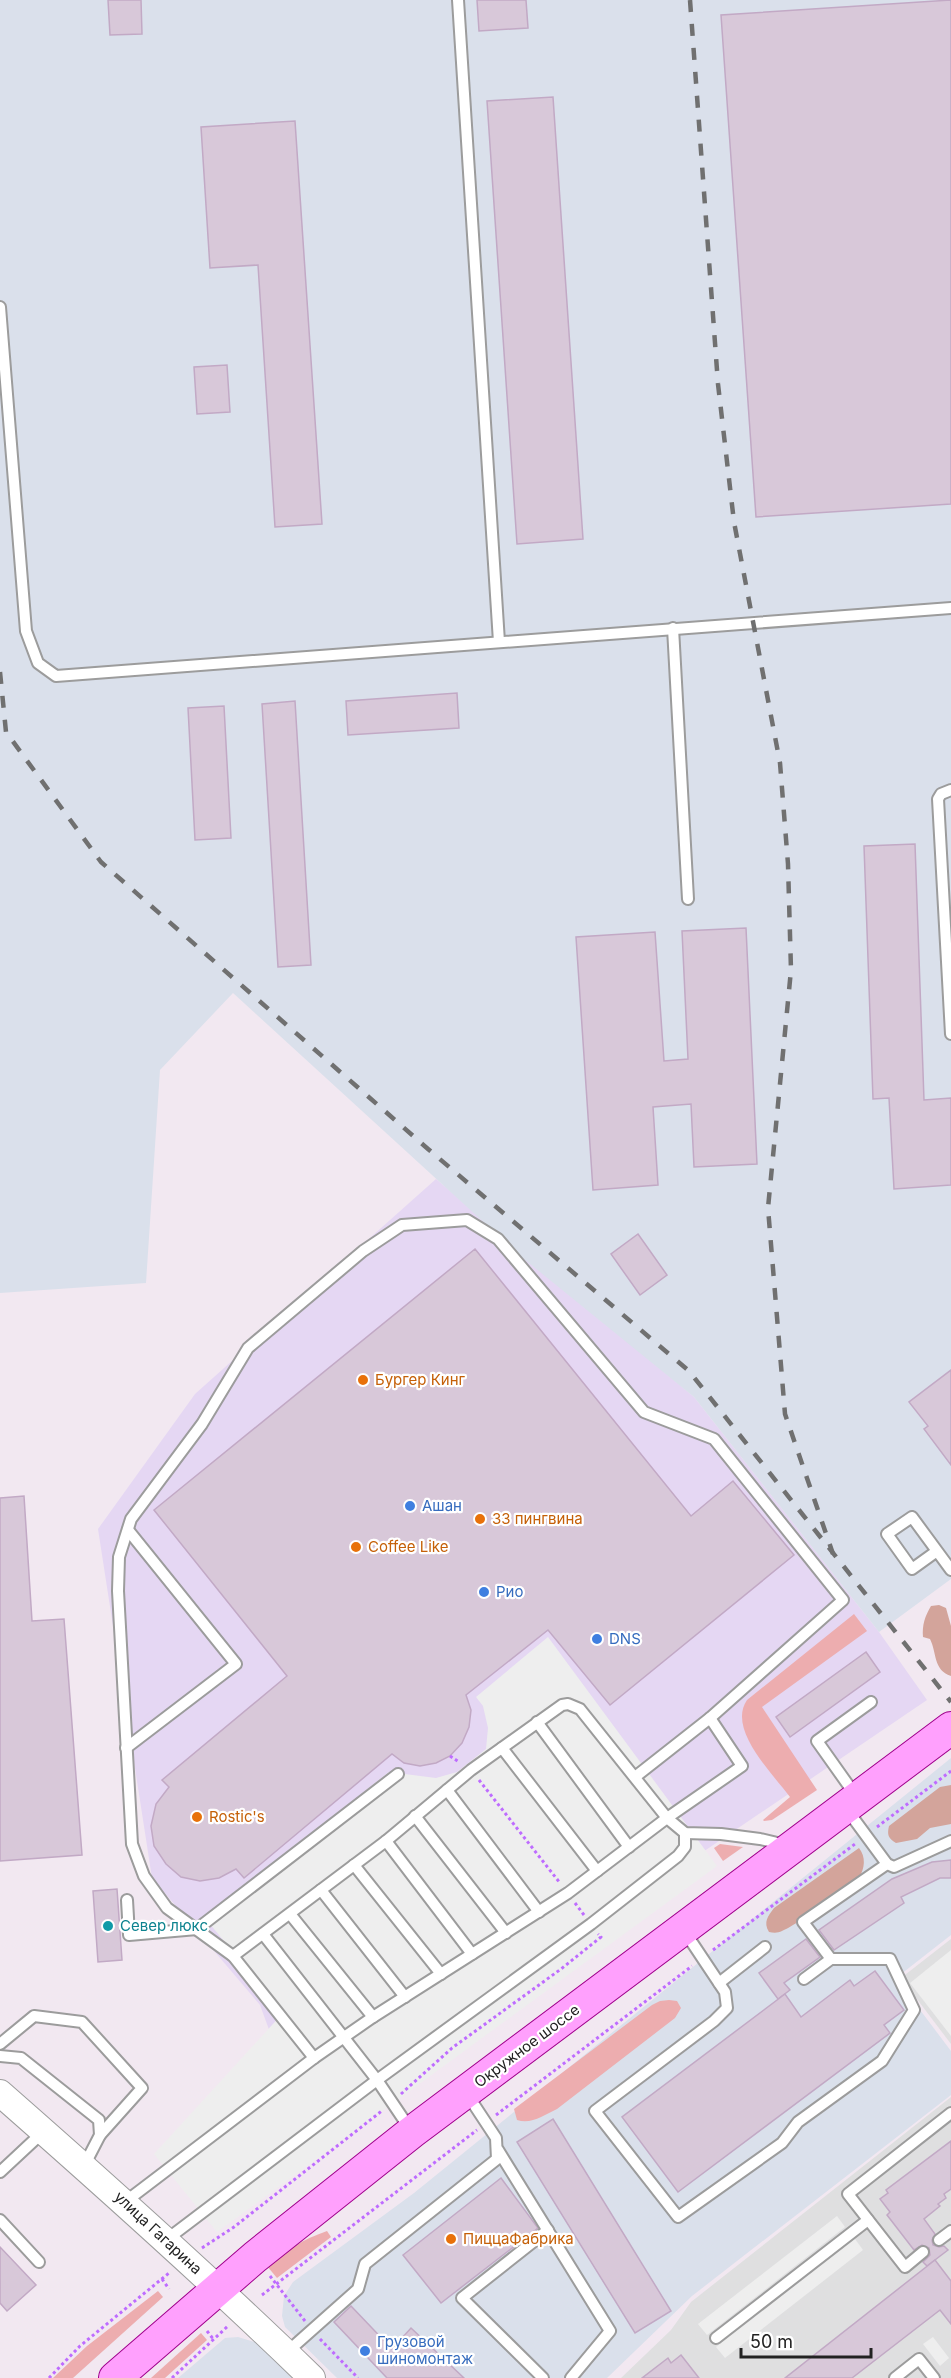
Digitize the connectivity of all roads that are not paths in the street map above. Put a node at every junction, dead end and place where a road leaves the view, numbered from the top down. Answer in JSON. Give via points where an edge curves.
{"nodes":[{"id":1,"x":458,"y":0,"type":"edge"},
{"id":2,"x":0,"y":307,"type":"edge"},
{"id":3,"x":951,"y":608,"type":"edge"},
{"id":4,"x":673,"y":628,"type":"junction"},
{"id":5,"x":498,"y":642,"type":"junction"},
{"id":6,"x":951,"y":790,"type":"edge"},
{"id":7,"x":688,"y":899,"type":"dead end"},
{"id":8,"x":951,"y":1034,"type":"edge"},
{"id":9,"x":128,"y":1530,"type":"junction"},
{"id":10,"x":937,"y":1551,"type":"junction"},
{"id":11,"x":951,"y":1570,"type":"edge"},
{"id":12,"x":871,"y":1702,"type":"dead end"},
{"id":13,"x":710,"y":1718,"type":"junction"},
{"id":14,"x":537,"y":1722,"type":"junction"},
{"id":15,"x":951,"y":1728,"type":"edge"},
{"id":16,"x":126,"y":1748,"type":"junction"},
{"id":17,"x":502,"y":1748,"type":"junction"},
{"id":18,"x":398,"y":1774,"type":"dead end"},
{"id":19,"x":635,"y":1777,"type":"junction"},
{"id":20,"x":447,"y":1790,"type":"junction"},
{"id":21,"x":852,"y":1803,"type":"junction"},
{"id":22,"x":415,"y":1816,"type":"junction"},
{"id":23,"x":667,"y":1818,"type":"junction"},
{"id":24,"x":685,"y":1833,"type":"junction"},
{"id":25,"x":386,"y":1840,"type":"junction"},
{"id":26,"x":951,"y":1841,"type":"edge"},
{"id":27,"x":629,"y":1847,"type":"junction"},
{"id":28,"x":794,"y":1847,"type":"junction"},
{"id":29,"x":887,"y":1864,"type":"junction"},
{"id":30,"x":354,"y":1865,"type":"junction"},
{"id":31,"x":597,"y":1871,"type":"junction"},
{"id":32,"x":321,"y":1890,"type":"junction"},
{"id":33,"x":127,"y":1900,"type":"dead end"},
{"id":34,"x":539,"y":1912,"type":"junction"},
{"id":35,"x":290,"y":1914,"type":"junction"},
{"id":36,"x":197,"y":1929,"type":"junction"},
{"id":37,"x":683,"y":1929,"type":"junction"},
{"id":38,"x":506,"y":1933,"type":"junction"},
{"id":39,"x":263,"y":1934,"type":"junction"},
{"id":40,"x":765,"y":1947,"type":"dead end"},
{"id":41,"x":472,"y":1954,"type":"junction"},
{"id":42,"x":233,"y":1956,"type":"junction"},
{"id":43,"x":831,"y":1959,"type":"junction"},
{"id":44,"x":441,"y":1974,"type":"junction"},
{"id":45,"x":804,"y":1979,"type":"dead end"},
{"id":46,"x":719,"y":1983,"type":"junction"},
{"id":47,"x":405,"y":1997,"type":"junction"},
{"id":48,"x":373,"y":2017,"type":"junction"},
{"id":49,"x":344,"y":2038,"type":"junction"},
{"id":50,"x":0,"y":2044,"type":"edge"},
{"id":51,"x":0,"y":2056,"type":"edge"},
{"id":52,"x":315,"y":2058,"type":"junction"},
{"id":53,"x":377,"y":2080,"type":"junction"},
{"id":54,"x":466,"y":2091,"type":"junction"},
{"id":55,"x":0,"y":2093,"type":"edge"},
{"id":56,"x":951,"y":2113,"type":"edge"},
{"id":57,"x":44,"y":2131,"type":"junction"},
{"id":58,"x":412,"y":2132,"type":"junction"},
{"id":59,"x":99,"y":2135,"type":"junction"},
{"id":60,"x":498,"y":2150,"type":"junction"},
{"id":61,"x":84,"y":2166,"type":"junction"},
{"id":62,"x":0,"y":2172,"type":"edge"},
{"id":63,"x":125,"y":2202,"type":"junction"},
{"id":64,"x":0,"y":2220,"type":"edge"},
{"id":65,"x":868,"y":2220,"type":"junction"},
{"id":66,"x":548,"y":2230,"type":"junction"},
{"id":67,"x":951,"y":2230,"type":"edge"},
{"id":68,"x":166,"y":2240,"type":"junction"},
{"id":69,"x":939,"y":2240,"type":"dead end"},
{"id":70,"x":923,"y":2252,"type":"dead end"},
{"id":71,"x":39,"y":2262,"type":"dead end"},
{"id":72,"x":218,"y":2288,"type":"junction"},
{"id":73,"x":716,"y":2338,"type":"dead end"},
{"id":74,"x":286,"y":2353,"type":"junction"},
{"id":75,"x":115,"y":2378,"type":"edge"},
{"id":76,"x":312,"y":2378,"type":"edge"},
{"id":77,"x":543,"y":2378,"type":"edge"},
{"id":78,"x":571,"y":2378,"type":"edge"},
{"id":79,"x":895,"y":2378,"type":"edge"},
{"id":80,"x":934,"y":2378,"type":"edge"}],
"edges":[{"from":1,"to":5,"type":"lane"},
{"from":2,"to":5,"type":"lane","via":[[26,631],[38,663],[56,676]]},
{"from":3,"to":4,"type":"lane"},
{"from":4,"to":5,"type":"lane"},
{"from":4,"to":7,"type":"lane"},
{"from":6,"to":8,"type":"lane","via":[[938,799]]},
{"from":9,"to":13,"type":"lane","via":[[131,1519],[202,1424],[248,1348],[363,1251],[402,1225],[468,1221],[498,1239],[644,1412],[714,1439],[843,1600]]},
{"from":9,"to":16,"type":"lane","via":[[119,1557],[118,1591]]},
{"from":9,"to":16,"type":"lane","via":[[236,1664]]},
{"from":10,"to":10,"type":"lane","via":[[912,1517],[887,1534],[912,1569]]},
{"from":10,"to":11,"type":"lane"},
{"from":12,"to":21,"type":"lane","via":[[817,1741]]},
{"from":13,"to":19,"type":"lane"},
{"from":13,"to":23,"type":"lane","via":[[742,1766]]},
{"from":14,"to":17,"type":"lane"},
{"from":14,"to":19,"type":"lane","via":[[562,1705],[575,1705]]},
{"from":14,"to":27,"type":"lane"},
{"from":15,"to":21,"type":"main road","name":"Окружное шоссе"},
{"from":16,"to":36,"type":"lane","via":[[132,1844],[144,1876],[166,1908]]},
{"from":17,"to":20,"type":"lane"},
{"from":17,"to":31,"type":"lane"},
{"from":18,"to":36,"type":"lane"},
{"from":19,"to":23,"type":"lane"},
{"from":20,"to":22,"type":"lane"},
{"from":20,"to":34,"type":"lane"},
{"from":21,"to":28,"type":"main road","name":"Окружное шоссе"},
{"from":21,"to":29,"type":"lane","via":[[866,1835]]},
{"from":22,"to":25,"type":"lane"},
{"from":22,"to":38,"type":"lane"},
{"from":23,"to":24,"type":"lane"},
{"from":23,"to":27,"type":"lane"},
{"from":24,"to":28,"type":"lane","via":[[760,1839]]},
{"from":24,"to":53,"type":"lane","via":[[685,1847],[678,1856]]},
{"from":25,"to":30,"type":"lane"},
{"from":25,"to":41,"type":"lane"},
{"from":26,"to":29,"type":"lane","via":[[903,1865]]},
{"from":27,"to":31,"type":"lane"},
{"from":28,"to":37,"type":"main road","name":"Окружное шоссе"},
{"from":29,"to":43,"type":"lane","via":[[803,1922]]},
{"from":30,"to":32,"type":"lane"},
{"from":30,"to":44,"type":"lane"},
{"from":31,"to":34,"type":"lane"},
{"from":32,"to":35,"type":"lane"},
{"from":32,"to":47,"type":"lane"},
{"from":33,"to":36,"type":"lane","via":[[129,1935]]},
{"from":34,"to":38,"type":"lane"},
{"from":35,"to":39,"type":"lane"},
{"from":35,"to":48,"type":"lane"},
{"from":36,"to":42,"type":"lane"},
{"from":37,"to":46,"type":"lane"},
{"from":37,"to":54,"type":"main road","name":"Окружное шоссе"},
{"from":38,"to":41,"type":"lane"},
{"from":39,"to":42,"type":"lane"},
{"from":39,"to":49,"type":"lane"},
{"from":40,"to":46,"type":"lane"},
{"from":41,"to":44,"type":"lane"},
{"from":42,"to":52,"type":"lane"},
{"from":43,"to":45,"type":"lane"},
{"from":43,"to":46,"type":"lane","via":[[890,1959],[914,2010],[882,2061],[798,2122],[782,2143],[678,2217],[595,2111],[727,2008]]},
{"from":44,"to":47,"type":"lane"},
{"from":47,"to":48,"type":"lane"},
{"from":48,"to":49,"type":"lane"},
{"from":49,"to":52,"type":"lane"},
{"from":49,"to":53,"type":"lane"},
{"from":50,"to":59,"type":"lane","via":[[34,2016],[82,2022],[142,2088]]},
{"from":51,"to":59,"type":"lane","via":[[21,2058],[39,2072],[99,2120]]},
{"from":52,"to":63,"type":"lane"},
{"from":53,"to":58,"type":"lane"},
{"from":53,"to":68,"type":"lane"},
{"from":54,"to":58,"type":"main road","name":"Окружное шоссе"},
{"from":54,"to":60,"type":"lane","via":[[496,2138]]},
{"from":55,"to":57,"type":"street","name":"улица Гагарина"},
{"from":56,"to":65,"type":"lane","via":[[848,2194]]},
{"from":57,"to":61,"type":"street","name":"улица Гагарина"},
{"from":57,"to":62,"type":"lane"},
{"from":58,"to":72,"type":"main road","name":"Окружное шоссе"},
{"from":59,"to":61,"type":"lane"},
{"from":60,"to":66,"type":"lane"},
{"from":60,"to":74,"type":"lane","via":[[497,2159],[365,2264],[358,2289]]},
{"from":61,"to":63,"type":"street","name":"улица Гагарина"},
{"from":63,"to":68,"type":"street","name":"улица Гагарина"},
{"from":64,"to":71,"type":"lane"},
{"from":65,"to":70,"type":"lane","via":[[904,2267]]},
{"from":65,"to":73,"type":"lane"},
{"from":66,"to":77,"type":"lane","via":[[462,2298]]},
{"from":66,"to":78,"type":"lane","via":[[610,2331]]},
{"from":67,"to":69,"type":"lane"},
{"from":68,"to":72,"type":"street","name":"улица Гагарина"},
{"from":72,"to":74,"type":"street","name":"улица Гагарина"},
{"from":72,"to":75,"type":"main road","name":"Окружное шоссе"},
{"from":74,"to":76,"type":"street","name":"улица Гагарина"},
{"from":79,"to":80,"type":"lane","via":[[919,2359]]}]}
